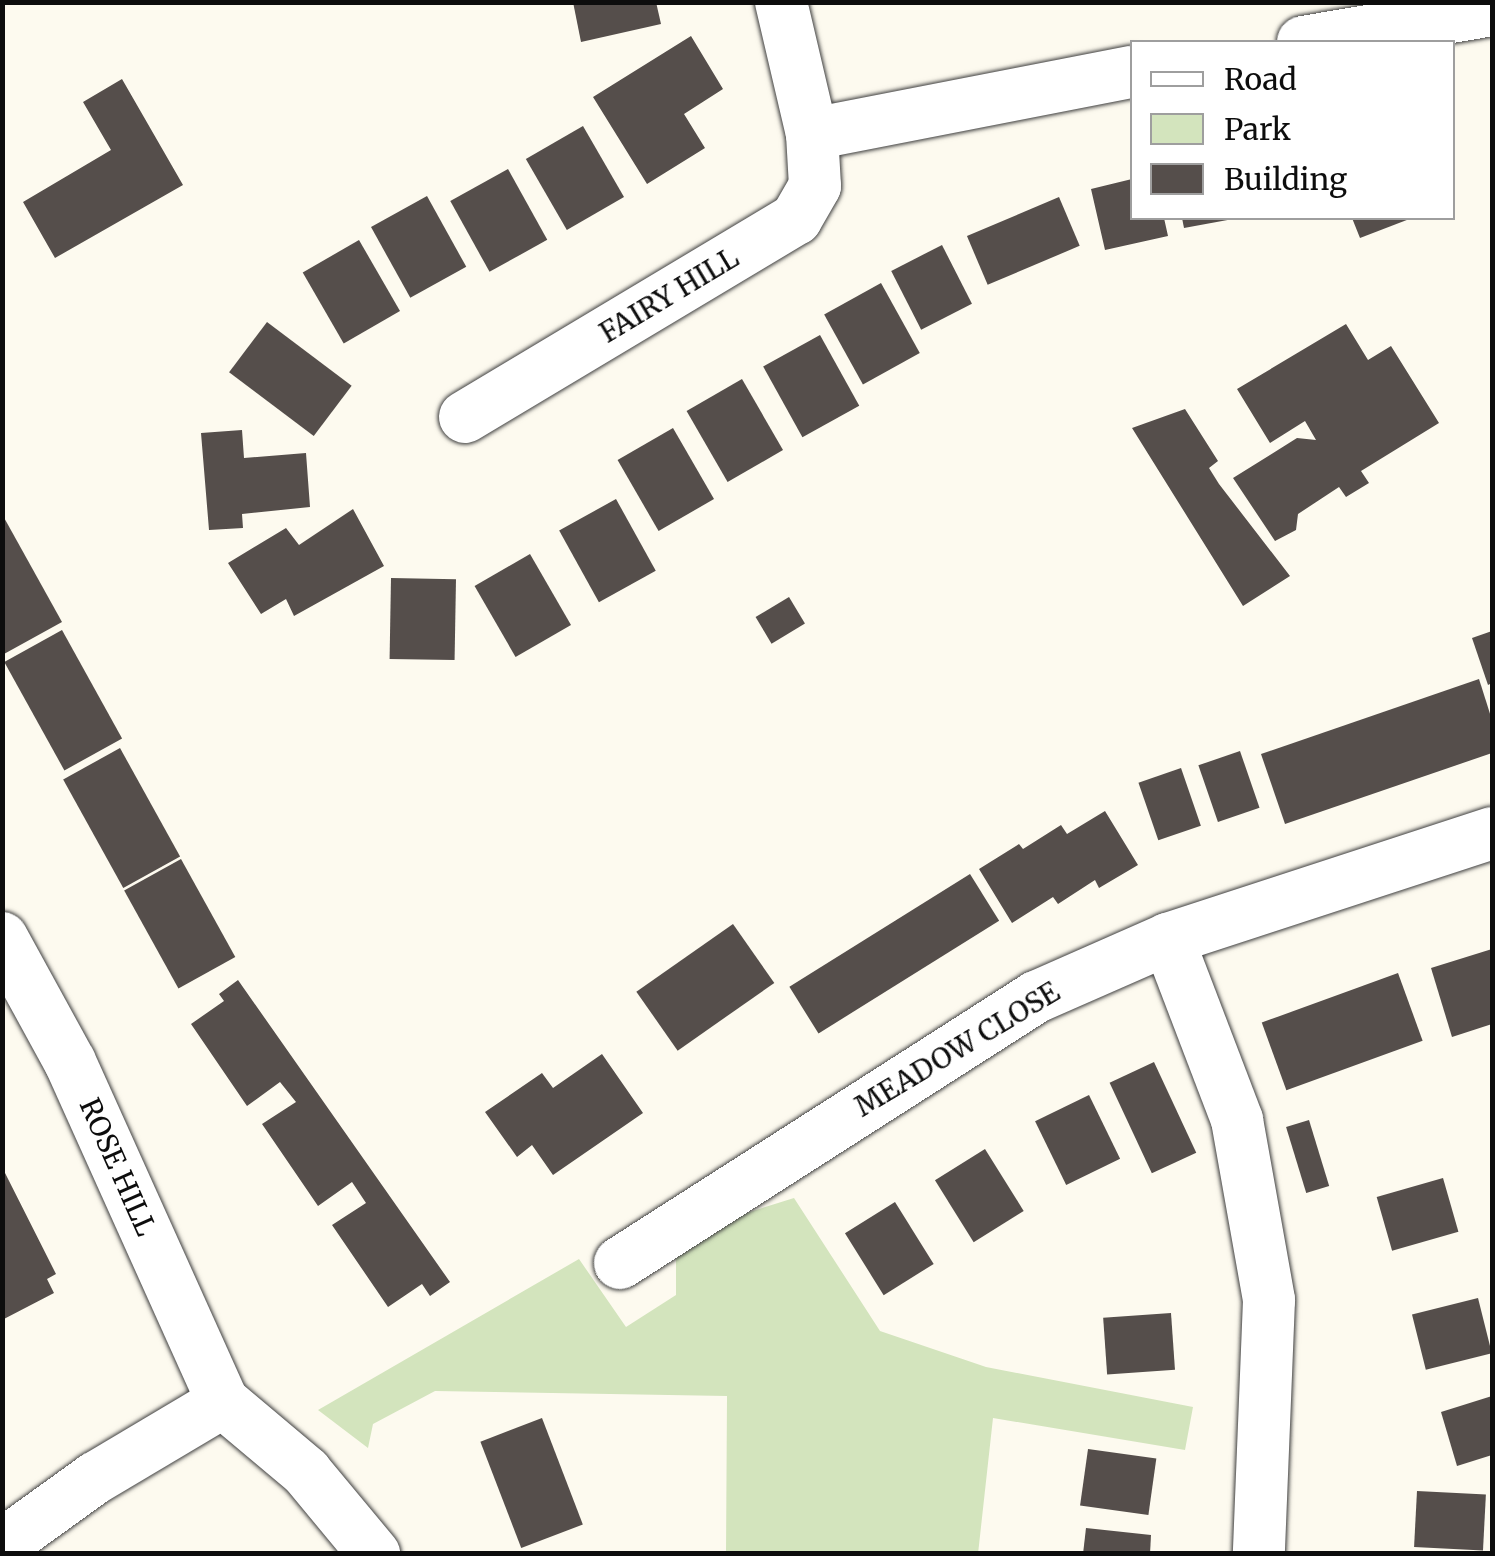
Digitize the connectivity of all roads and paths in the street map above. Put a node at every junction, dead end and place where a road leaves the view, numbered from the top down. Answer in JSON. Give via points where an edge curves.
{"nodes":[{"id":1,"x":782,"y":2,"type":"edge"},
{"id":2,"x":1492,"y":10,"type":"edge"},
{"id":3,"x":1315,"y":40,"type":"edge"},
{"id":4,"x":1130,"y":72,"type":"edge"},
{"id":5,"x":812,"y":134,"type":"junction"},
{"id":6,"x":465,"y":417,"type":"dead end"},
{"id":7,"x":1492,"y":833,"type":"edge"},
{"id":8,"x":2,"y":938,"type":"edge"},
{"id":9,"x":1168,"y":939,"type":"junction"},
{"id":10,"x":620,"y":1263,"type":"dead end"},
{"id":11,"x":223,"y":1402,"type":"junction"},
{"id":12,"x":2,"y":1546,"type":"edge"},
{"id":13,"x":374,"y":1554,"type":"edge"},
{"id":14,"x":1258,"y":1554,"type":"edge"}],
"edges":[{"from":1,"to":5,"type":"street","name":"FAIRY HILL"},
{"from":2,"to":3,"type":"street"},
{"from":4,"to":5,"type":"street"},
{"from":5,"to":6,"type":"street","name":"FAIRY HILL","via":[[816,186],[796,219]]},
{"from":7,"to":9,"type":"street","name":"MEADOW CLOSE"},
{"from":8,"to":11,"type":"street","name":"ROSE HILL","via":[[70,1062]]},
{"from":9,"to":10,"type":"street","name":"MEADOW CLOSE","via":[[1036,996]]},
{"from":9,"to":14,"type":"street","via":[[1237,1120],[1270,1300]]},
{"from":11,"to":12,"type":"street","via":[[95,1478]]},
{"from":11,"to":13,"type":"street","via":[[306,1472]]}]}
